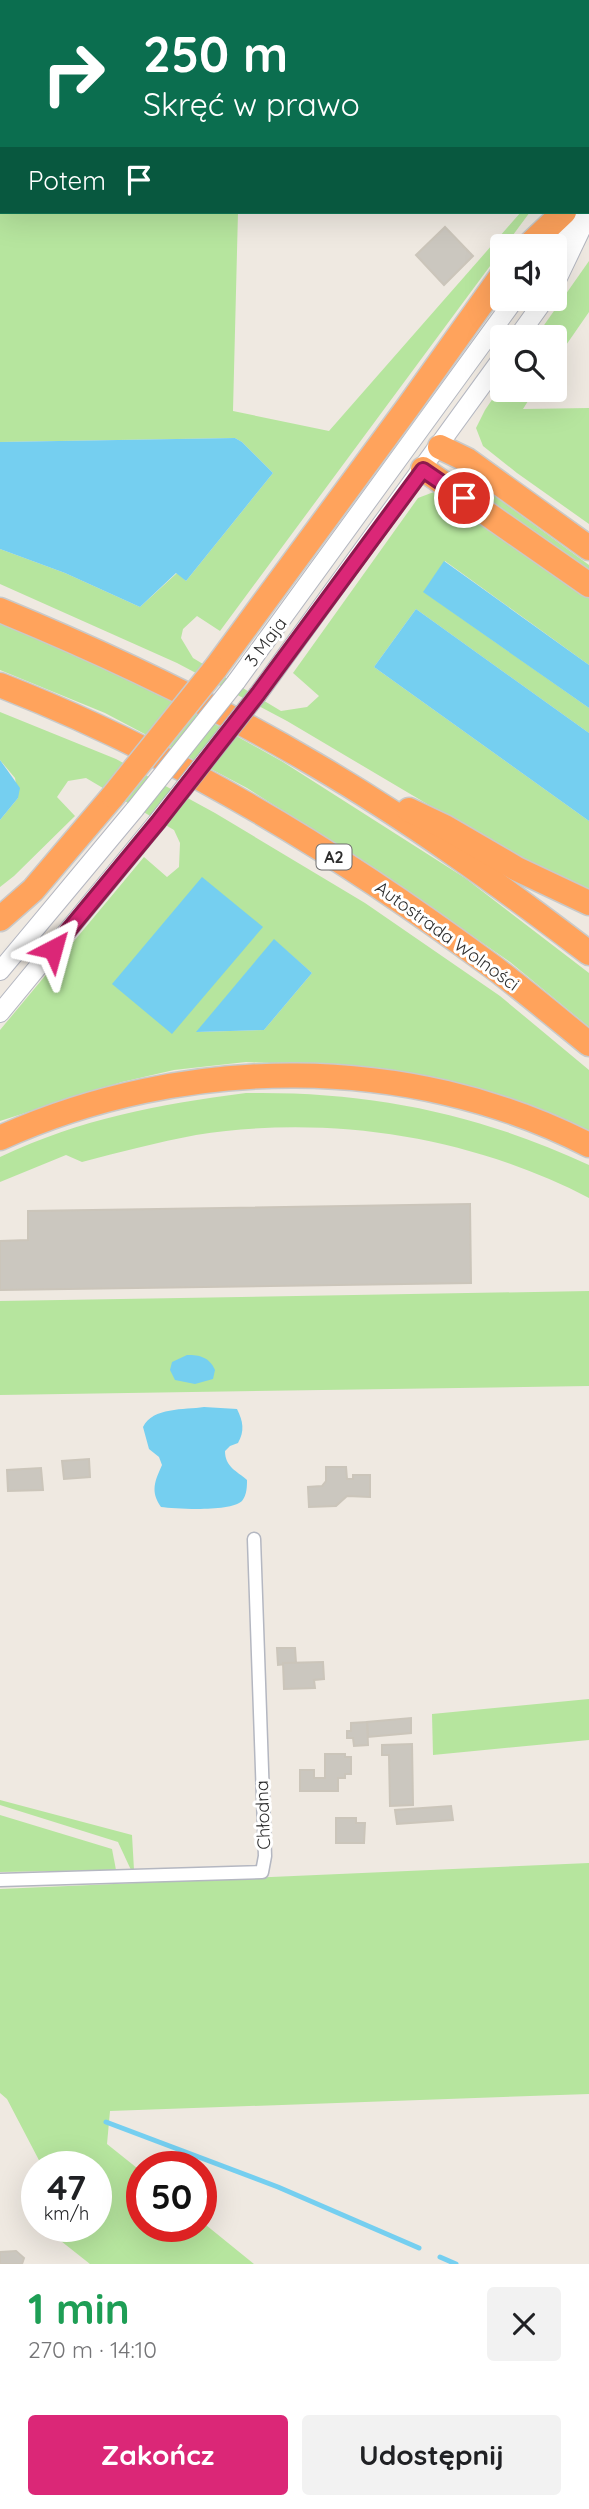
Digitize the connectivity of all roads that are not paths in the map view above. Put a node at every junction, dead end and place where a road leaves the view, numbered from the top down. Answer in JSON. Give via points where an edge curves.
{"nodes":[{"id":1,"x":563,"y":214,"type":"edge"},
{"id":2,"x":578,"y":214,"type":"edge"},
{"id":3,"x":589,"y":214,"type":"edge"},
{"id":4,"x":541,"y":234,"type":"edge"},
{"id":5,"x":563,"y":234,"type":"edge"},
{"id":6,"x":567,"y":259,"type":"edge"},
{"id":7,"x":490,"y":292,"type":"edge"},
{"id":8,"x":505,"y":311,"type":"edge"},
{"id":9,"x":490,"y":375,"type":"edge"},
{"id":10,"x":409,"y":444,"type":"junction"},
{"id":11,"x":440,"y":447,"type":"junction"},
{"id":12,"x":423,"y":470,"type":"junction"},
{"id":13,"x":589,"y":548,"type":"edge"},
{"id":14,"x":589,"y":585,"type":"edge"},
{"id":15,"x":0,"y":610,"type":"edge"},
{"id":16,"x":0,"y":685,"type":"edge"},
{"id":17,"x":0,"y":696,"type":"edge"},
{"id":18,"x":55,"y":707,"type":"junction"},
{"id":19,"x":315,"y":765,"type":"junction"},
{"id":20,"x":589,"y":902,"type":"edge"},
{"id":21,"x":0,"y":919,"type":"edge"},
{"id":22,"x":589,"y":953,"type":"edge"},
{"id":23,"x":0,"y":971,"type":"edge"},
{"id":24,"x":0,"y":1013,"type":"edge"},
{"id":25,"x":589,"y":1044,"type":"edge"},
{"id":26,"x":0,"y":1138,"type":"edge"},
{"id":27,"x":589,"y":1144,"type":"edge"},
{"id":28,"x":254,"y":1539,"type":"dead end"},
{"id":29,"x":0,"y":1880,"type":"edge"}],
"edges":[{"from":1,"to":4,"type":"highway"},
{"from":2,"to":5,"type":"main road"},
{"from":3,"to":6,"type":"main road"},
{"from":7,"to":21,"type":"highway","bridge":true,"via":[[215,669],[33,890]]},
{"from":8,"to":10,"type":"main road","name":"3 Maja"},
{"from":9,"to":11,"type":"main road","name":"3 Maja"},
{"from":10,"to":11,"type":"main road"},
{"from":10,"to":12,"type":"main road"},
{"from":10,"to":23,"type":"main road","name":"3 Maja","bridge":true,"via":[[236,682]]},
{"from":11,"to":12,"type":"main road","name":"3 Maja"},
{"from":11,"to":13,"type":"highway","via":[[467,460]]},
{"from":12,"to":14,"type":"highway"},
{"from":12,"to":24,"type":"main road","name":"3 Maja","bridge":true,"via":[[258,694]]},
{"from":15,"to":19,"type":"highway","via":[[215,709]]},
{"from":16,"to":18,"type":"highway","name":"Autostrada Wolności","number":"A2"},
{"from":17,"to":18,"type":"highway"},
{"from":18,"to":25,"type":"highway","name":"Autostrada Wolności","number":"A2","via":[[239,800],[357,871],[494,968]]},
{"from":19,"to":20,"type":"highway"},
{"from":19,"to":22,"type":"highway","via":[[440,845]]},
{"from":26,"to":27,"type":"highway","via":[[75,1109],[149,1089],[215,1079],[295,1075],[410,1086],[466,1098]]},
{"from":28,"to":29,"type":"street","name":"Chłodna","via":[[262,1871]]}]}
